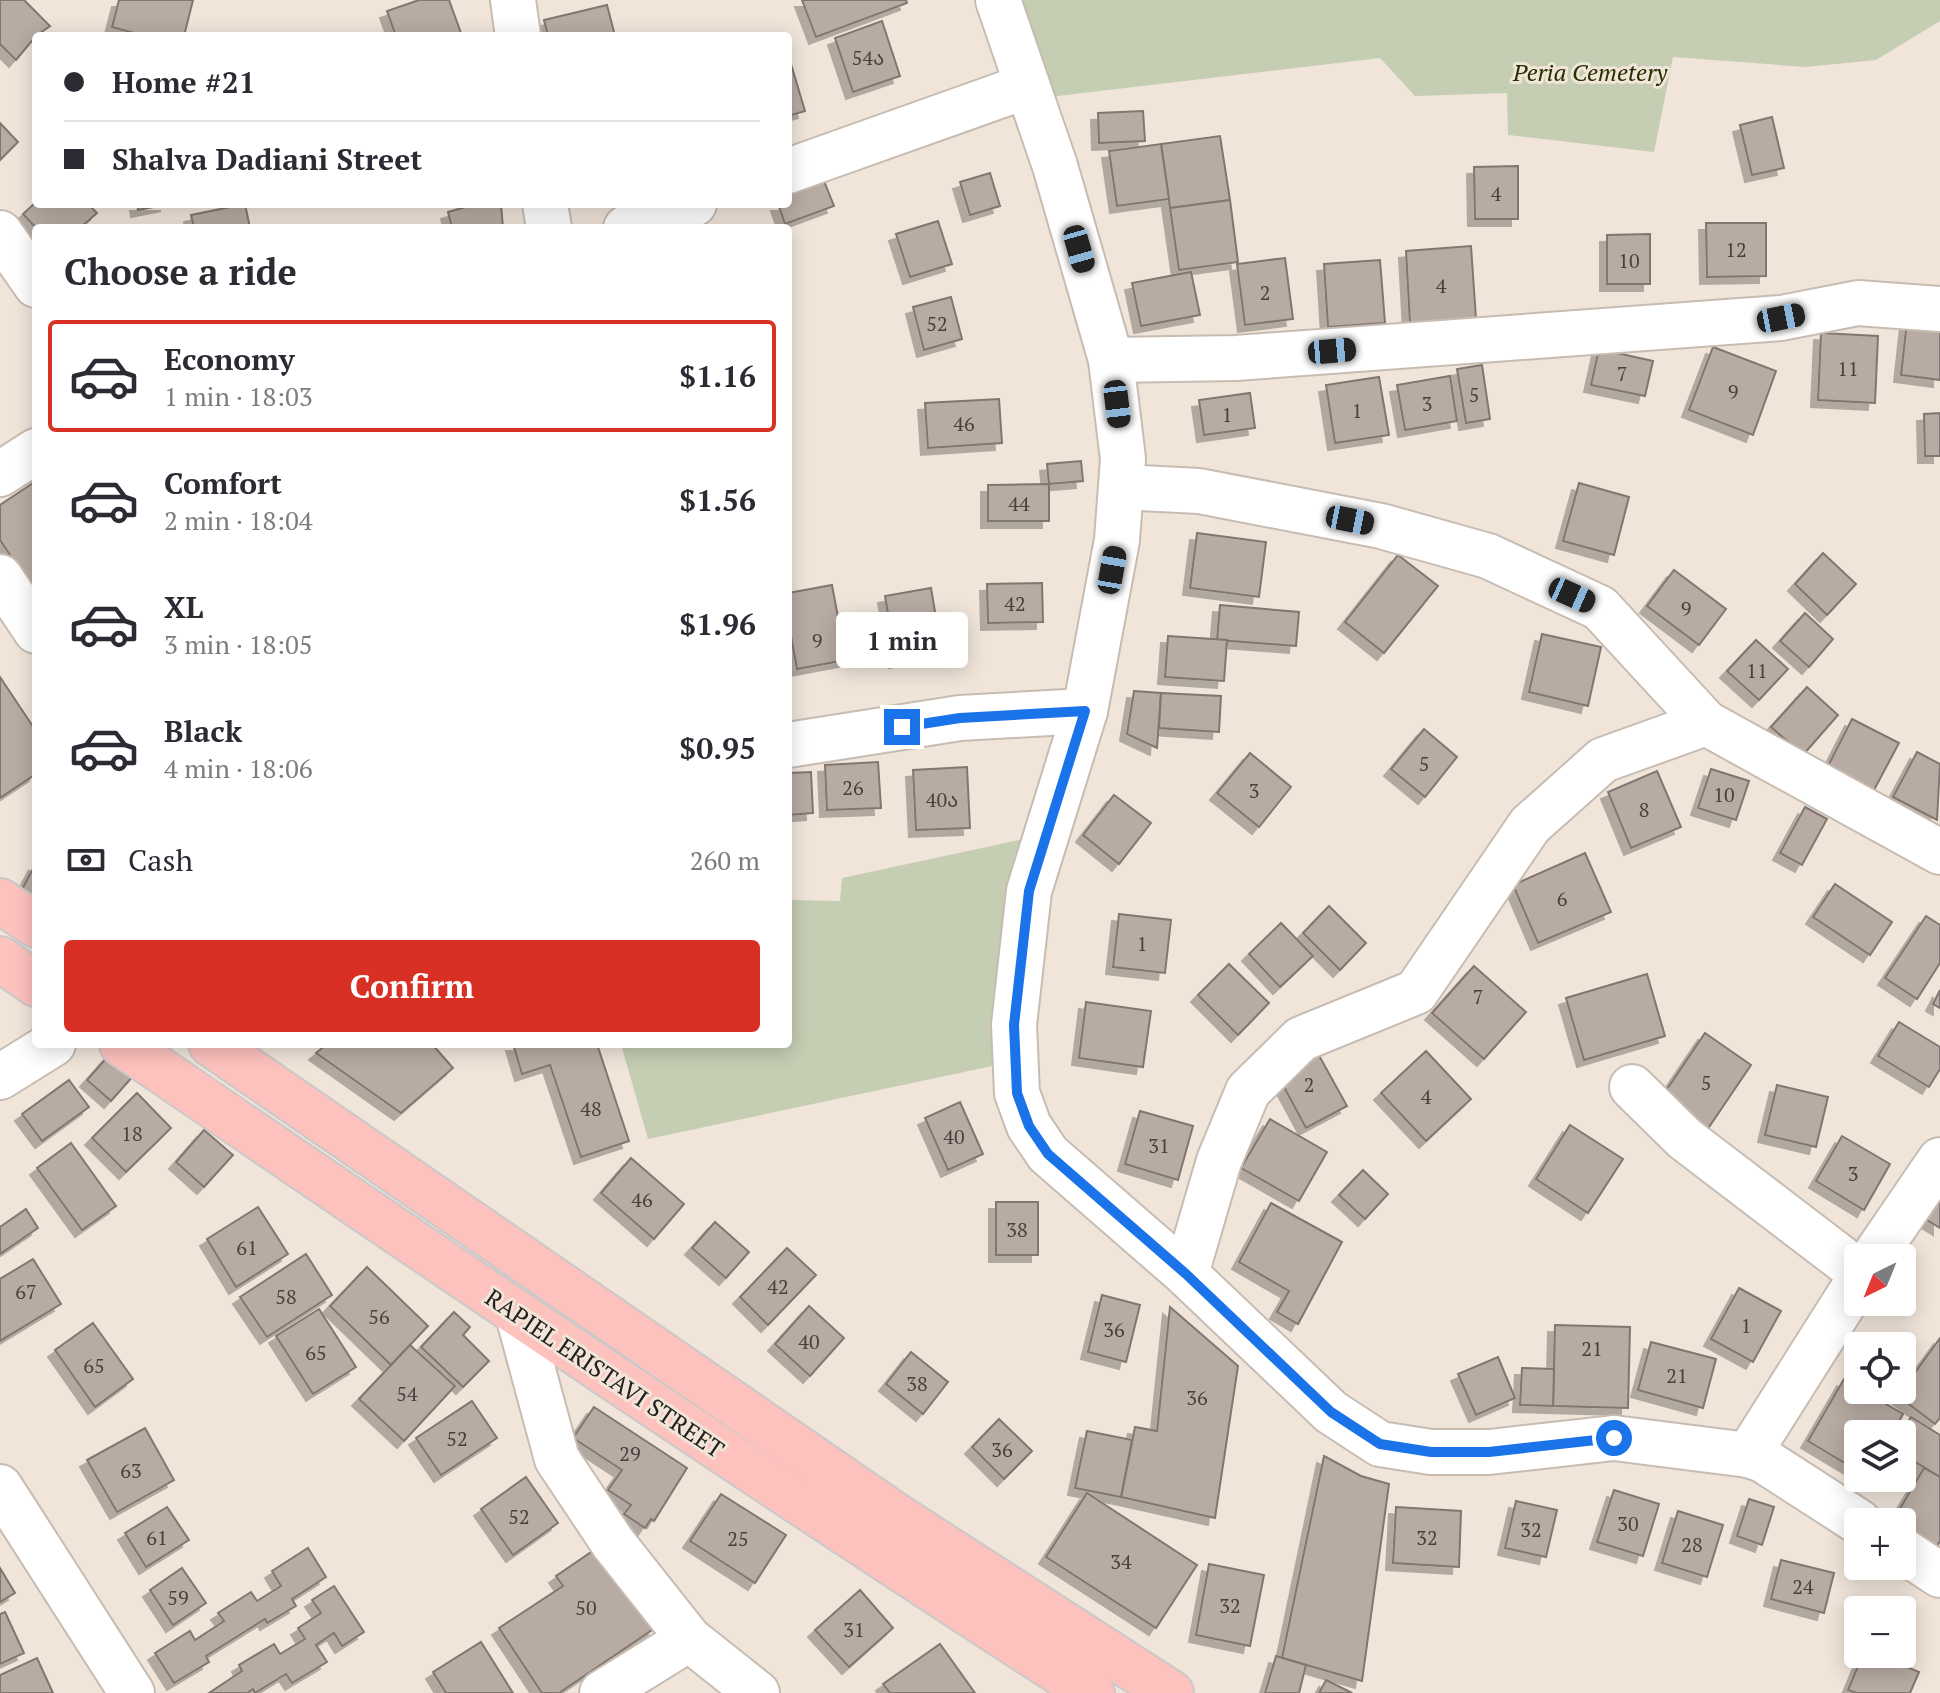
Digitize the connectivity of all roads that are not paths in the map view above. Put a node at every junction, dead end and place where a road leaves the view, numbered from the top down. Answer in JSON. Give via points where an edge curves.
{"nodes":[{"id":1,"x":513,"y":0,"type":"edge"},
{"id":2,"x":998,"y":0,"type":"edge"},
{"id":3,"x":517,"y":32,"type":"edge"},
{"id":4,"x":1027,"y":86,"type":"junction"},
{"id":5,"x":792,"y":170,"type":"edge"},
{"id":6,"x":683,"y":208,"type":"edge"},
{"id":7,"x":637,"y":224,"type":"edge"},
{"id":8,"x":0,"y":233,"type":"edge"},
{"id":9,"x":32,"y":279,"type":"edge"},
{"id":10,"x":1940,"y":309,"type":"edge"},
{"id":11,"x":1111,"y":360,"type":"junction"},
{"id":12,"x":32,"y":454,"type":"edge"},
{"id":13,"x":0,"y":474,"type":"edge"},
{"id":14,"x":1121,"y":487,"type":"junction"},
{"id":15,"x":0,"y":577,"type":"edge"},
{"id":16,"x":32,"y":625,"type":"edge"},
{"id":17,"x":1085,"y":711,"type":"junction"},
{"id":18,"x":1706,"y":723,"type":"junction"},
{"id":19,"x":792,"y":744,"type":"edge"},
{"id":20,"x":1940,"y":852,"type":"edge"},
{"id":21,"x":0,"y":901,"type":"edge"},
{"id":22,"x":32,"y":922,"type":"edge"},
{"id":23,"x":0,"y":959,"type":"edge"},
{"id":24,"x":32,"y":981,"type":"edge"},
{"id":25,"x":47,"y":1048,"type":"edge"},
{"id":26,"x":128,"y":1048,"type":"edge"},
{"id":27,"x":217,"y":1048,"type":"edge"},
{"id":28,"x":0,"y":1077,"type":"edge"},
{"id":29,"x":1632,"y":1087,"type":"dead end"},
{"id":30,"x":1940,"y":1160,"type":"edge"},
{"id":31,"x":1883,"y":1244,"type":"edge"},
{"id":32,"x":1844,"y":1260,"type":"edge"},
{"id":33,"x":1186,"y":1274,"type":"junction"},
{"id":34,"x":1844,"y":1303,"type":"edge"},
{"id":35,"x":518,"y":1315,"type":"junction"},
{"id":36,"x":1748,"y":1455,"type":"junction"},
{"id":37,"x":0,"y":1487,"type":"edge"},
{"id":38,"x":1844,"y":1512,"type":"edge"},
{"id":39,"x":1916,"y":1559,"type":"edge"},
{"id":40,"x":1940,"y":1575,"type":"edge"},
{"id":41,"x":689,"y":1639,"type":"junction"},
{"id":42,"x":132,"y":1693,"type":"edge"},
{"id":43,"x":602,"y":1693,"type":"edge"},
{"id":44,"x":757,"y":1693,"type":"edge"},
{"id":45,"x":1092,"y":1693,"type":"edge"},
{"id":46,"x":1171,"y":1693,"type":"edge"}],
"edges":[{"from":1,"to":3,"type":"street"},
{"from":2,"to":4,"type":"street"},
{"from":4,"to":5,"type":"street"},
{"from":4,"to":11,"type":"street"},
{"from":6,"to":7,"type":"street"},
{"from":8,"to":9,"type":"street"},
{"from":10,"to":11,"type":"street","via":[[1858,303],[1781,318],[1236,358]]},
{"from":11,"to":14,"type":"street","via":[[1123,459]]},
{"from":12,"to":13,"type":"street"},
{"from":14,"to":17,"type":"street","via":[[1117,540]]},
{"from":14,"to":18,"type":"street","via":[[1214,494],[1381,526],[1488,556],[1600,608]]},
{"from":15,"to":16,"type":"street"},
{"from":17,"to":19,"type":"street","via":[[960,718]]},
{"from":17,"to":33,"type":"street","via":[[1029,891],[1014,1025],[1017,1093],[1029,1126],[1048,1154]]},
{"from":18,"to":20,"type":"street"},
{"from":18,"to":33,"type":"street","via":[[1603,760],[1530,825],[1416,992],[1301,1039],[1248,1091],[1219,1161]]},
{"from":21,"to":22,"type":"main road"},
{"from":23,"to":24,"type":"main road"},
{"from":25,"to":28,"type":"street"},
{"from":26,"to":35,"type":"main road","name":"RAPIEL ERISTAVI STREET"},
{"from":27,"to":46,"type":"main road","name":"RAPIEL ERISTAVI STREET","via":[[898,1517]]},
{"from":29,"to":32,"type":"street","via":[[1685,1139]]},
{"from":30,"to":31,"type":"street"},
{"from":33,"to":36,"type":"street","via":[[1331,1412],[1380,1444],[1431,1452],[1489,1452],[1614,1438]]},
{"from":34,"to":36,"type":"street"},
{"from":35,"to":41,"type":"street","via":[[557,1459],[613,1543]]},
{"from":35,"to":45,"type":"main road","name":"RAPIEL ERISTAVI STREET"},
{"from":36,"to":38,"type":"street"},
{"from":37,"to":42,"type":"street"},
{"from":39,"to":40,"type":"street"},
{"from":41,"to":43,"type":"street"},
{"from":41,"to":44,"type":"street"}]}
